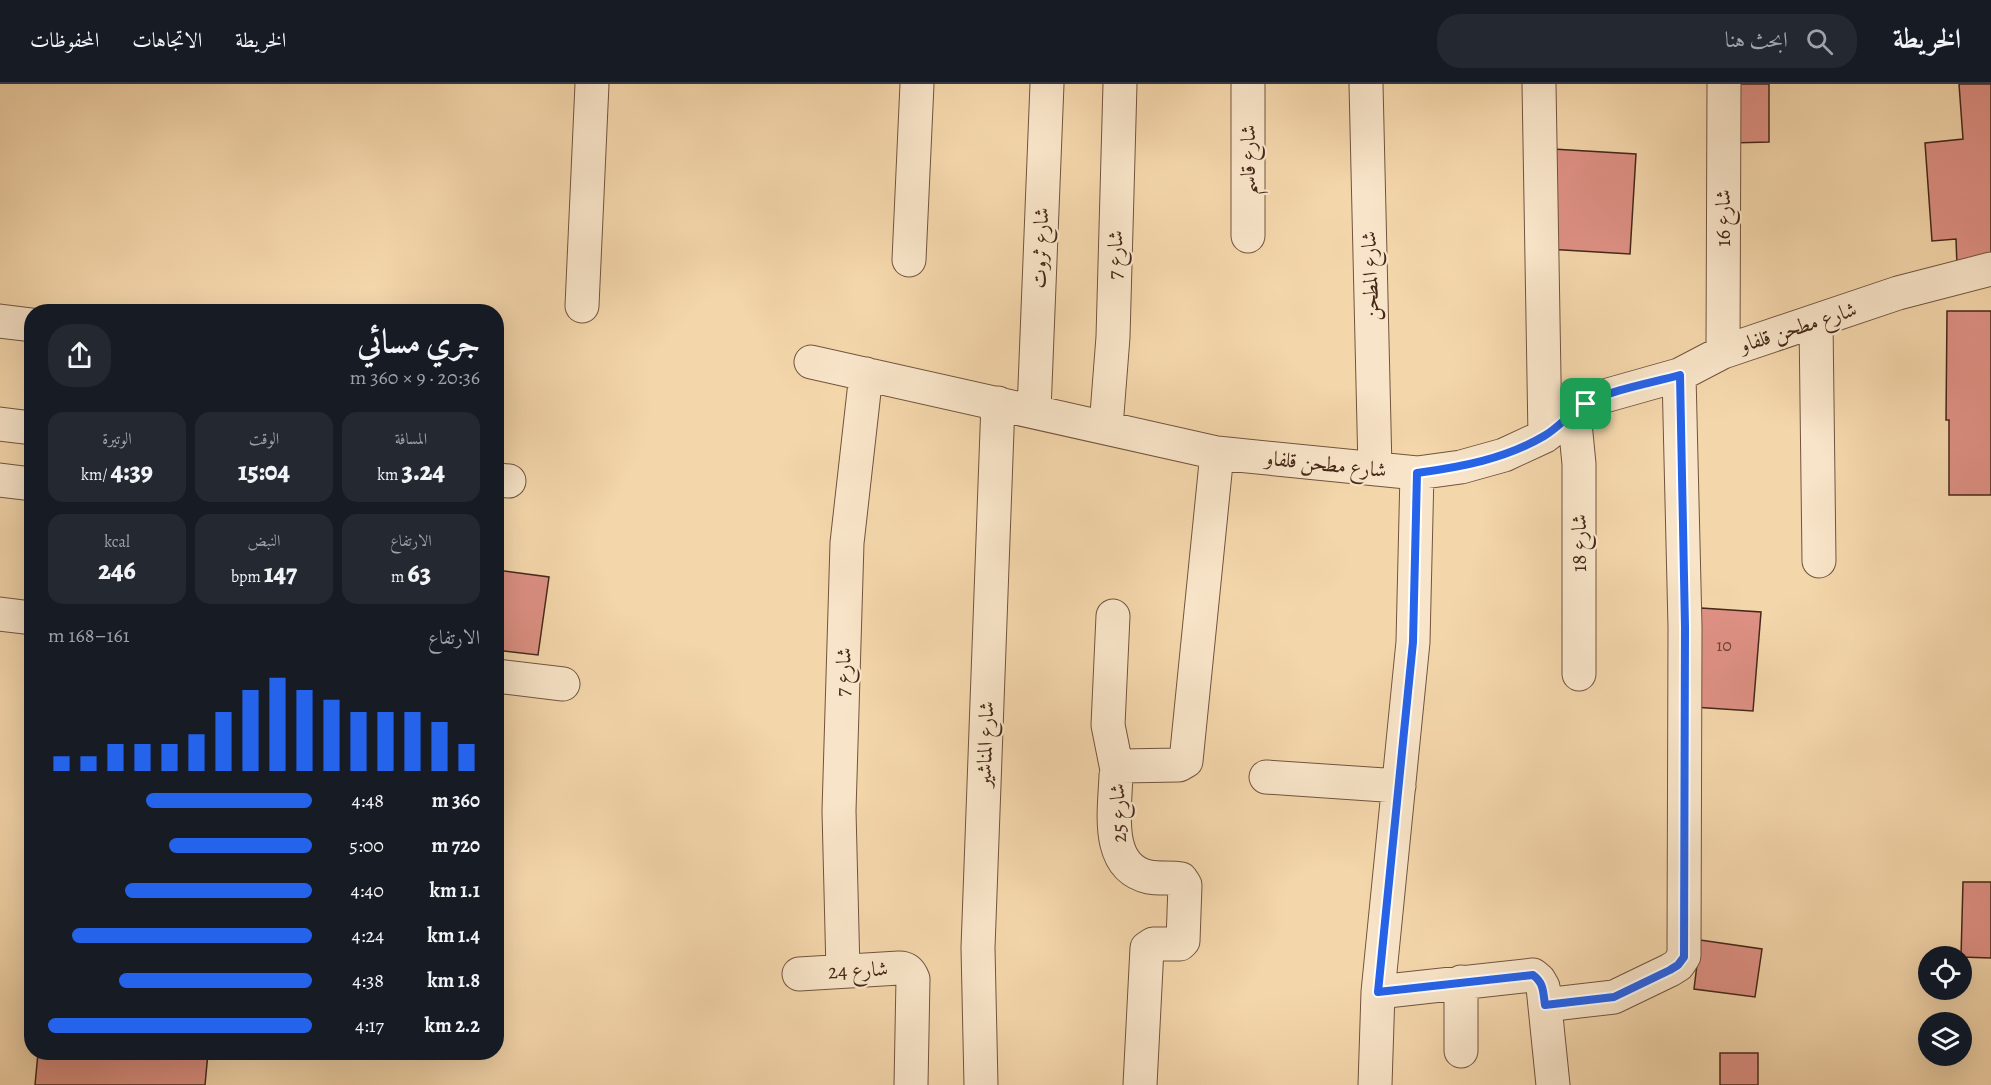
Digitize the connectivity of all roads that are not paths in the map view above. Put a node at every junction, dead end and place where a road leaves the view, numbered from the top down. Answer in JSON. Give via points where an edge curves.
{"nodes":[{"id":1,"x":592,"y":84,"type":"edge"},
{"id":2,"x":917,"y":84,"type":"edge"},
{"id":3,"x":1047,"y":84,"type":"edge"},
{"id":4,"x":1120,"y":84,"type":"edge"},
{"id":5,"x":1248,"y":84,"type":"edge"},
{"id":6,"x":1366,"y":84,"type":"edge"},
{"id":7,"x":1539,"y":84,"type":"edge"},
{"id":8,"x":1724,"y":84,"type":"edge"},
{"id":9,"x":1248,"y":236,"type":"dead end"},
{"id":10,"x":909,"y":261,"type":"dead end"},
{"id":11,"x":1991,"y":269,"type":"edge"},
{"id":12,"x":582,"y":306,"type":"dead end"},
{"id":13,"x":0,"y":321,"type":"edge"},
{"id":14,"x":1816,"y":321,"type":"junction"},
{"id":15,"x":24,"y":324,"type":"edge"},
{"id":16,"x":1723,"y":352,"type":"junction"},
{"id":17,"x":811,"y":362,"type":"dead end"},
{"id":18,"x":866,"y":374,"type":"junction"},
{"id":19,"x":1680,"y":375,"type":"junction"},
{"id":20,"x":998,"y":403,"type":"junction"},
{"id":21,"x":1034,"y":411,"type":"junction"},
{"id":22,"x":1574,"y":413,"type":"junction"},
{"id":23,"x":0,"y":424,"type":"edge"},
{"id":24,"x":24,"y":427,"type":"edge"},
{"id":25,"x":1106,"y":427,"type":"junction"},
{"id":26,"x":1545,"y":436,"type":"junction"},
{"id":27,"x":1218,"y":453,"type":"junction"},
{"id":28,"x":1375,"y":469,"type":"junction"},
{"id":29,"x":1417,"y":473,"type":"junction"},
{"id":30,"x":0,"y":480,"type":"edge"},
{"id":31,"x":24,"y":483,"type":"edge"},
{"id":32,"x":1819,"y":561,"type":"dead end"},
{"id":33,"x":0,"y":614,"type":"edge"},
{"id":34,"x":1113,"y":616,"type":"dead end"},
{"id":35,"x":24,"y":617,"type":"edge"},
{"id":36,"x":1579,"y":674,"type":"dead end"},
{"id":37,"x":504,"y":677,"type":"edge"},
{"id":38,"x":563,"y":684,"type":"dead end"},
{"id":39,"x":1117,"y":770,"type":"junction"},
{"id":40,"x":1266,"y":777,"type":"dead end"},
{"id":41,"x":1399,"y":786,"type":"junction"},
{"id":42,"x":843,"y":971,"type":"junction"},
{"id":43,"x":799,"y":974,"type":"dead end"},
{"id":44,"x":1461,"y":982,"type":"junction"},
{"id":45,"x":1378,"y":992,"type":"junction"},
{"id":46,"x":1545,"y":1005,"type":"junction"},
{"id":47,"x":1461,"y":1051,"type":"dead end"},
{"id":48,"x":911,"y":1085,"type":"edge"},
{"id":49,"x":981,"y":1085,"type":"edge"},
{"id":50,"x":1140,"y":1085,"type":"edge"},
{"id":51,"x":1375,"y":1085,"type":"edge"},
{"id":52,"x":1553,"y":1085,"type":"edge"}],
"edges":[{"from":1,"to":12,"type":"street"},
{"from":2,"to":10,"type":"street"},
{"from":3,"to":21,"type":"street","name":"شارع ثروت"},
{"from":4,"to":25,"type":"street","name":"شارع 7","via":[[1113,337]]},
{"from":5,"to":9,"type":"street","name":"شارع قاسم"},
{"from":6,"to":28,"type":"street","name":"شارع المطحن"},
{"from":7,"to":26,"type":"street"},
{"from":8,"to":16,"type":"street","name":"شارع 16"},
{"from":11,"to":14,"type":"street","name":"شارع مطحن قلفاو","via":[[1898,293]]},
{"from":13,"to":15,"type":"street"},
{"from":14,"to":16,"type":"street","name":"شارع مطحن قلفاو"},
{"from":14,"to":32,"type":"street"},
{"from":16,"to":19,"type":"street","name":"شارع مطحن قلفاو"},
{"from":17,"to":18,"type":"street","name":"شارع مطحن قلفاو"},
{"from":18,"to":20,"type":"street","name":"شارع مطحن قلفاو"},
{"from":18,"to":42,"type":"street","name":"شارع 7","via":[[847,543],[839,811]]},
{"from":19,"to":22,"type":"street","name":"شارع مطحن قلفاو","via":[[1601,397]]},
{"from":19,"to":46,"type":"street","via":[[1685,627],[1684,957],[1670,970],[1614,997]]},
{"from":20,"to":21,"type":"street","name":"شارع مطحن قلفاو"},
{"from":20,"to":49,"type":"street","name":"شارع المناشير","via":[[978,948]]},
{"from":21,"to":25,"type":"street","name":"شارع مطحن قلفاو"},
{"from":22,"to":26,"type":"street","name":"شارع مطحن قلفاو"},
{"from":22,"to":36,"type":"street","name":"شارع 18","via":[[1579,464]]},
{"from":23,"to":24,"type":"street"},
{"from":25,"to":27,"type":"street","name":"شارع مطحن قلفاو"},
{"from":26,"to":29,"type":"street","name":"شارع مطحن قلفاو","via":[[1494,458]]},
{"from":27,"to":28,"type":"street","name":"شارع مطحن قلفاو"},
{"from":27,"to":39,"type":"street","name":"شارع 25","via":[[1186,761],[1179,765],[1126,765]]},
{"from":28,"to":29,"type":"street","name":"شارع مطحن قلفاو"},
{"from":29,"to":41,"type":"street","via":[[1413,642]]},
{"from":30,"to":31,"type":"street"},
{"from":33,"to":35,"type":"street"},
{"from":34,"to":39,"type":"street","via":[[1108,725]]},
{"from":37,"to":38,"type":"street"},
{"from":39,"to":50,"type":"street","name":"شارع 25","via":[[1115,839],[1120,856],[1132,869],[1148,877],[1181,879],[1185,885],[1183,941],[1149,945],[1146,951]]},
{"from":40,"to":41,"type":"street"},
{"from":41,"to":45,"type":"street"},
{"from":42,"to":43,"type":"street","name":"شارع 24"},
{"from":42,"to":48,"type":"street","name":"شارع 24","via":[[905,968],[910,972]]},
{"from":44,"to":45,"type":"street"},
{"from":44,"to":46,"type":"street","via":[[1533,975],[1543,987]]},
{"from":44,"to":47,"type":"street"},
{"from":45,"to":51,"type":"street"},
{"from":46,"to":52,"type":"street"}]}
